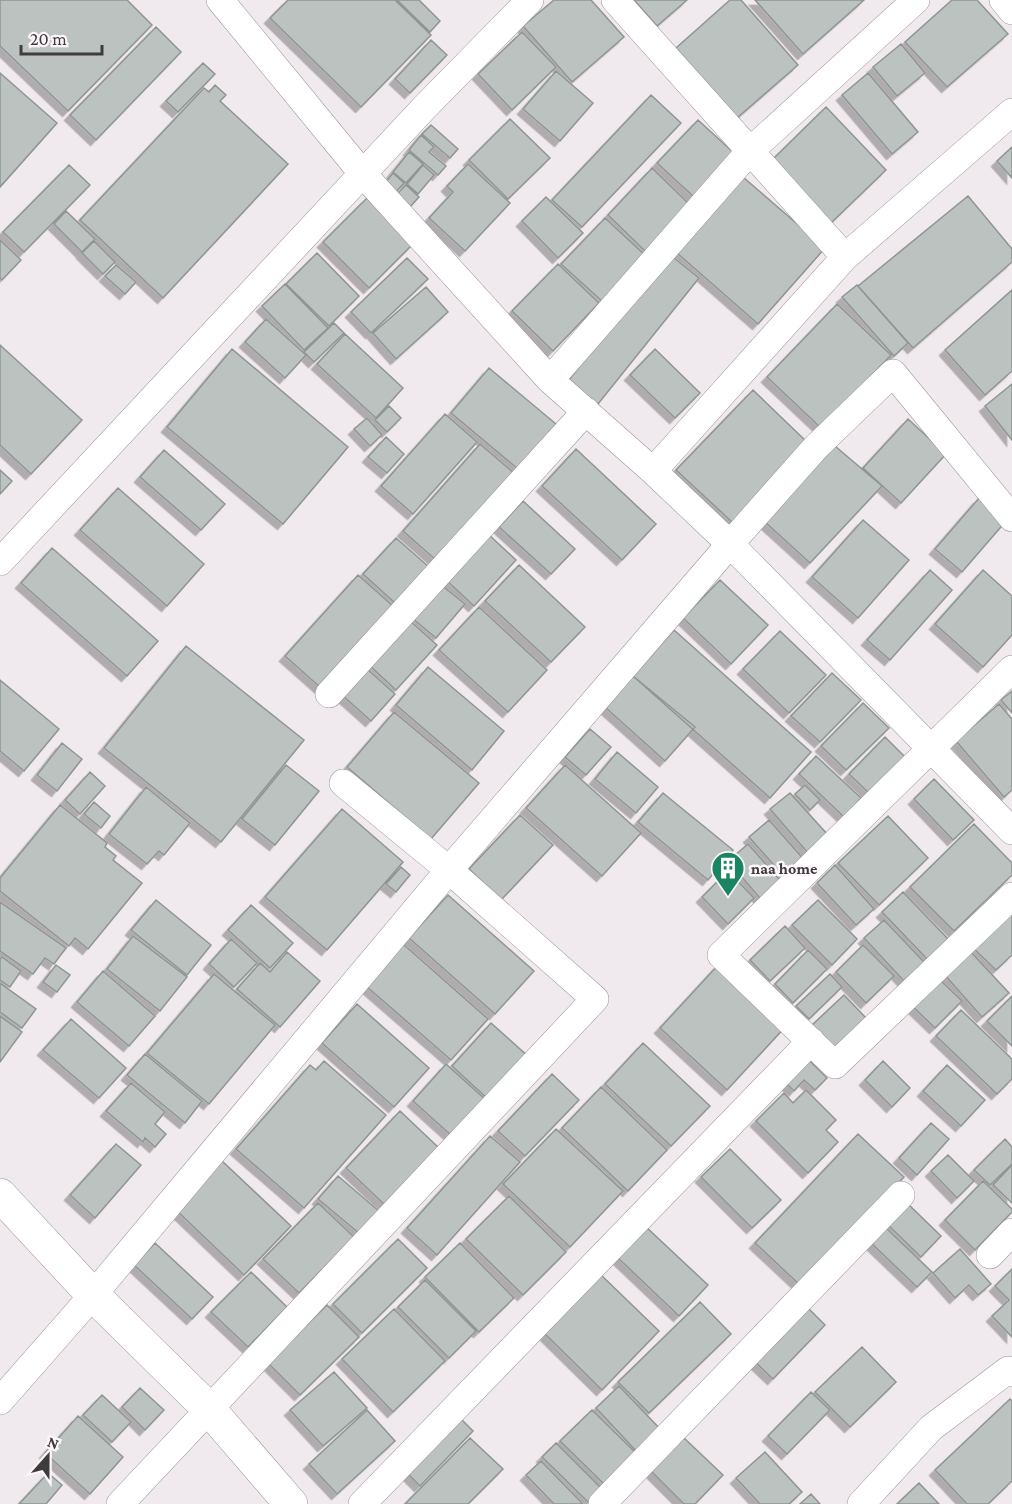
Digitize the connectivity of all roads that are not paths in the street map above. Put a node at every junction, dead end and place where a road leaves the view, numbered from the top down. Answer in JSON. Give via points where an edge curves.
{"nodes":[{"id":1,"x":220,"y":0,"type":"edge"},
{"id":2,"x":530,"y":0,"type":"edge"},
{"id":3,"x":615,"y":0,"type":"edge"},
{"id":4,"x":916,"y":0,"type":"edge"},
{"id":5,"x":1003,"y":0,"type":"edge"},
{"id":6,"x":1012,"y":11,"type":"edge"},
{"id":7,"x":1012,"y":112,"type":"edge"},
{"id":8,"x":749,"y":152,"type":"junction"},
{"id":9,"x":363,"y":174,"type":"junction"},
{"id":10,"x":845,"y":257,"type":"junction"},
{"id":11,"x":550,"y":380,"type":"junction"},
{"id":12,"x":586,"y":411,"type":"junction"},
{"id":13,"x":653,"y":471,"type":"junction"},
{"id":14,"x":1012,"y":518,"type":"edge"},
{"id":15,"x":730,"y":544,"type":"junction"},
{"id":16,"x":0,"y":562,"type":"edge"},
{"id":17,"x":1012,"y":669,"type":"edge"},
{"id":18,"x":330,"y":693,"type":"dead end"},
{"id":19,"x":932,"y":748,"type":"junction"},
{"id":20,"x":343,"y":783,"type":"dead end"},
{"id":21,"x":1012,"y":831,"type":"edge"},
{"id":22,"x":449,"y":870,"type":"junction"},
{"id":23,"x":1012,"y":896,"type":"edge"},
{"id":24,"x":811,"y":1041,"type":"junction"},
{"id":25,"x":0,"y":1195,"type":"edge"},
{"id":26,"x":901,"y":1195,"type":"dead end"},
{"id":27,"x":1012,"y":1232,"type":"edge"},
{"id":28,"x":990,"y":1255,"type":"dead end"},
{"id":29,"x":93,"y":1296,"type":"junction"},
{"id":30,"x":1012,"y":1373,"type":"edge"},
{"id":31,"x":0,"y":1401,"type":"edge"},
{"id":32,"x":209,"y":1409,"type":"junction"},
{"id":33,"x":120,"y":1504,"type":"edge"},
{"id":34,"x":291,"y":1504,"type":"edge"},
{"id":35,"x":362,"y":1504,"type":"edge"},
{"id":36,"x":602,"y":1504,"type":"edge"},
{"id":37,"x":861,"y":1504,"type":"edge"}],
"edges":[{"from":1,"to":9,"type":"street"},
{"from":2,"to":9,"type":"street"},
{"from":3,"to":8,"type":"street"},
{"from":4,"to":8,"type":"street"},
{"from":5,"to":6,"type":"street"},
{"from":7,"to":10,"type":"street"},
{"from":8,"to":10,"type":"street"},
{"from":8,"to":11,"type":"street"},
{"from":9,"to":11,"type":"street"},
{"from":9,"to":16,"type":"street"},
{"from":10,"to":13,"type":"street"},
{"from":11,"to":12,"type":"street"},
{"from":12,"to":13,"type":"street"},
{"from":12,"to":18,"type":"street"},
{"from":13,"to":15,"type":"street"},
{"from":14,"to":15,"type":"street","via":[[893,373],[816,447]]},
{"from":15,"to":19,"type":"street"},
{"from":15,"to":22,"type":"street"},
{"from":17,"to":19,"type":"street"},
{"from":19,"to":21,"type":"street"},
{"from":19,"to":24,"type":"street","via":[[721,955]]},
{"from":20,"to":22,"type":"street"},
{"from":22,"to":29,"type":"street"},
{"from":22,"to":32,"type":"street","via":[[595,999]]},
{"from":23,"to":24,"type":"street","via":[[836,1065]]},
{"from":24,"to":35,"type":"street"},
{"from":25,"to":29,"type":"street"},
{"from":26,"to":36,"type":"street"},
{"from":27,"to":28,"type":"street"},
{"from":29,"to":31,"type":"street"},
{"from":29,"to":32,"type":"street"},
{"from":30,"to":37,"type":"street","via":[[1008,1370],[931,1428]]},
{"from":32,"to":33,"type":"street"},
{"from":32,"to":34,"type":"street"}]}
